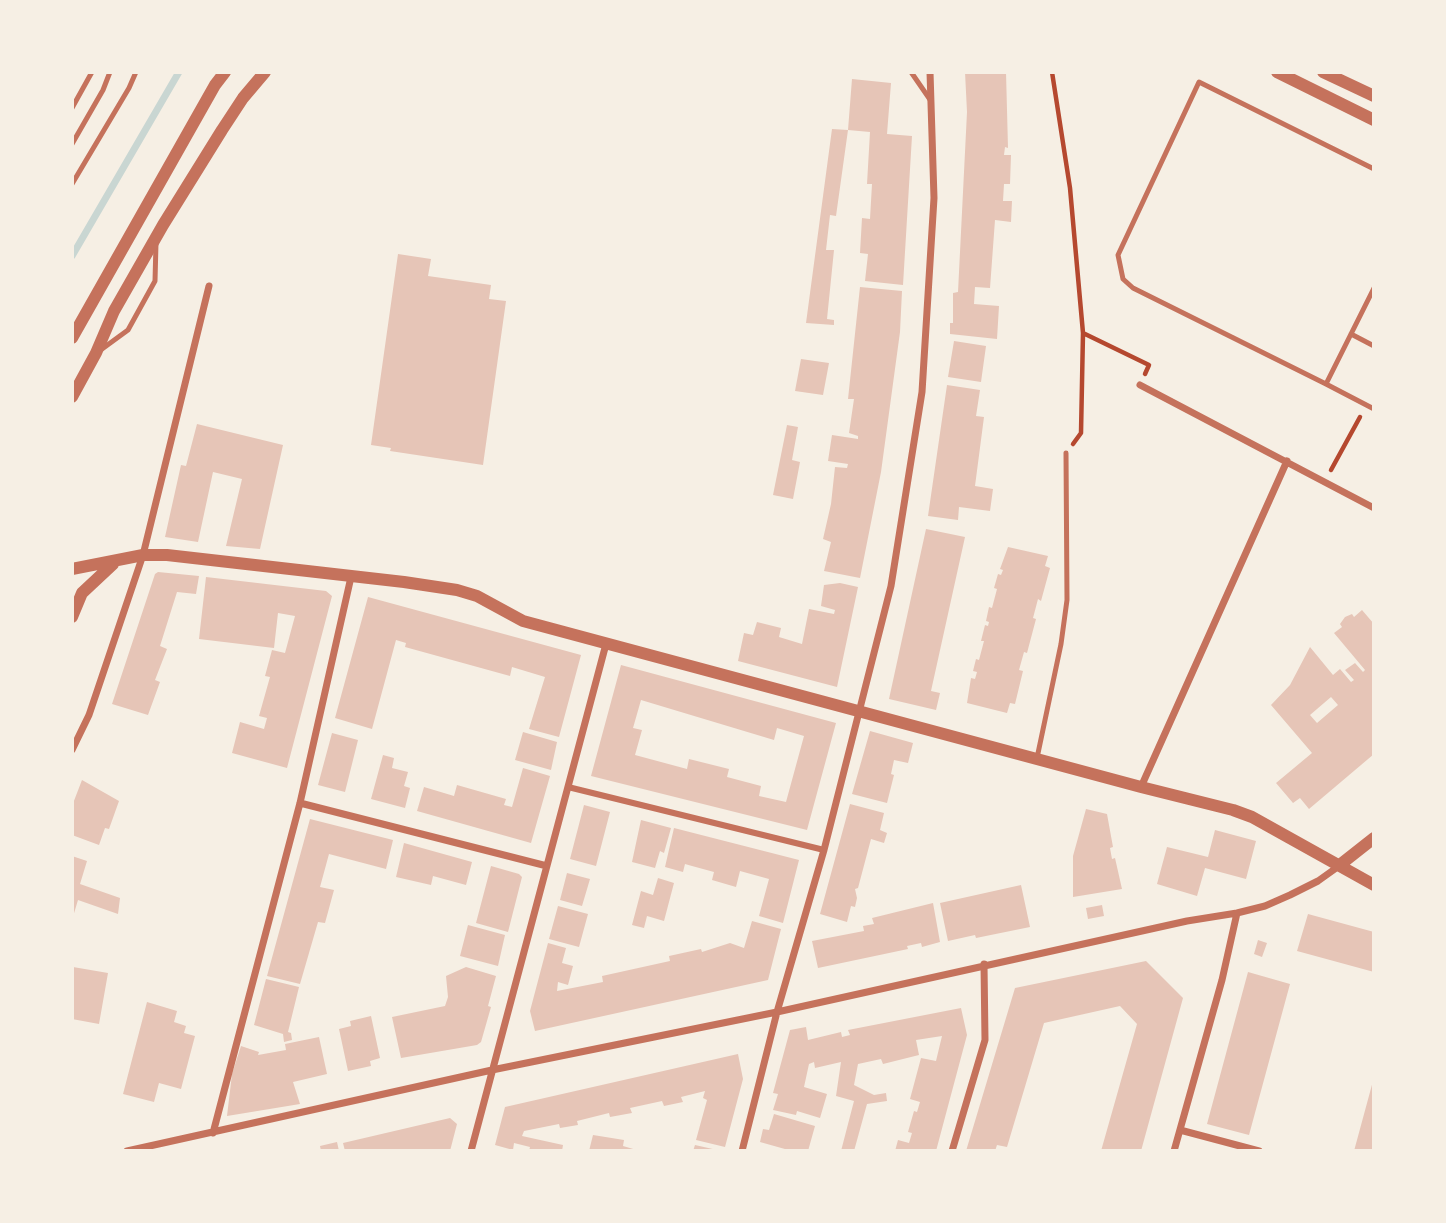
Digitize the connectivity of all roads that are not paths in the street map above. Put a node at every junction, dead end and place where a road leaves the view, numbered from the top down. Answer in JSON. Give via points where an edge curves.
{"nodes":[{"id":1,"x":92,"y":72,"type":"edge"},
{"id":2,"x":110,"y":72,"type":"edge"},
{"id":3,"x":136,"y":72,"type":"edge"},
{"id":4,"x":225,"y":72,"type":"edge"},
{"id":5,"x":911,"y":72,"type":"edge"},
{"id":6,"x":930,"y":72,"type":"edge"},
{"id":7,"x":1277,"y":72,"type":"edge"},
{"id":8,"x":1322,"y":72,"type":"edge"},
{"id":9,"x":265,"y":73,"type":"edge"},
{"id":10,"x":1374,"y":96,"type":"edge"},
{"id":11,"x":932,"y":103,"type":"junction"},
{"id":12,"x":72,"y":108,"type":"edge"},
{"id":13,"x":1374,"y":120,"type":"edge"},
{"id":14,"x":72,"y":144,"type":"edge"},
{"id":15,"x":1374,"y":169,"type":"edge"},
{"id":16,"x":72,"y":184,"type":"edge"},
{"id":17,"x":156,"y":237,"type":"junction"},
{"id":18,"x":209,"y":286,"type":"dead end"},
{"id":19,"x":1374,"y":288,"type":"edge"},
{"id":20,"x":1351,"y":334,"type":"junction"},
{"id":21,"x":72,"y":338,"type":"edge"},
{"id":22,"x":1374,"y":346,"type":"edge"},
{"id":23,"x":96,"y":353,"type":"junction"},
{"id":24,"x":1325,"y":384,"type":"junction"},
{"id":25,"x":1140,"y":385,"type":"road end"},
{"id":26,"x":72,"y":397,"type":"edge"},
{"id":27,"x":1374,"y":409,"type":"edge"},
{"id":28,"x":1066,"y":453,"type":"road end"},
{"id":29,"x":1287,"y":461,"type":"junction"},
{"id":30,"x":1374,"y":508,"type":"edge"},
{"id":31,"x":143,"y":555,"type":"junction"},
{"id":32,"x":116,"y":561,"type":"junction"},
{"id":33,"x":72,"y":569,"type":"edge"},
{"id":34,"x":352,"y":577,"type":"junction"},
{"id":35,"x":72,"y":617,"type":"edge"},
{"id":36,"x":606,"y":644,"type":"junction"},
{"id":37,"x":860,"y":711,"type":"junction"},
{"id":38,"x":72,"y":751,"type":"edge"},
{"id":39,"x":1037,"y":760,"type":"junction"},
{"id":40,"x":568,"y":787,"type":"junction"},
{"id":41,"x":1141,"y":787,"type":"junction"},
{"id":42,"x":300,"y":803,"type":"junction"},
{"id":43,"x":1374,"y":838,"type":"edge"},
{"id":44,"x":824,"y":850,"type":"junction"},
{"id":45,"x":1341,"y":864,"type":"junction"},
{"id":46,"x":547,"y":866,"type":"junction"},
{"id":47,"x":1374,"y":885,"type":"edge"},
{"id":48,"x":1237,"y":913,"type":"junction"},
{"id":49,"x":984,"y":964,"type":"junction"},
{"id":50,"x":777,"y":1012,"type":"junction"},
{"id":51,"x":492,"y":1070,"type":"junction"},
{"id":52,"x":1180,"y":1130,"type":"junction"},
{"id":53,"x":212,"y":1133,"type":"junction"},
{"id":54,"x":127,"y":1151,"type":"edge"},
{"id":55,"x":471,"y":1151,"type":"edge"},
{"id":56,"x":742,"y":1151,"type":"edge"},
{"id":57,"x":952,"y":1151,"type":"edge"},
{"id":58,"x":1174,"y":1151,"type":"edge"},
{"id":59,"x":1259,"y":1151,"type":"edge"}],
"edges":[{"from":1,"to":12,"type":"lane"},
{"from":2,"to":14,"type":"lane"},
{"from":3,"to":16,"type":"lane"},
{"from":4,"to":21,"type":"street"},
{"from":5,"to":11,"type":"lane"},
{"from":6,"to":11,"type":"street"},
{"from":7,"to":13,"type":"street"},
{"from":8,"to":10,"type":"street"},
{"from":9,"to":17,"type":"street","via":[[222,130]]},
{"from":11,"to":37,"type":"street","via":[[934,198],[922,392],[891,586]]},
{"from":15,"to":24,"type":"lane","via":[[1199,82],[1118,255],[1123,279],[1133,288]]},
{"from":17,"to":23,"type":"street"},
{"from":17,"to":23,"type":"lane","via":[[155,281],[128,330]]},
{"from":18,"to":31,"type":"street"},
{"from":19,"to":20,"type":"lane"},
{"from":20,"to":22,"type":"lane"},
{"from":20,"to":24,"type":"lane"},
{"from":23,"to":26,"type":"street"},
{"from":24,"to":27,"type":"lane"},
{"from":25,"to":29,"type":"street"},
{"from":28,"to":39,"type":"lane","via":[[1067,600]]},
{"from":29,"to":30,"type":"street"},
{"from":29,"to":41,"type":"street"},
{"from":31,"to":32,"type":"street"},
{"from":31,"to":34,"type":"street"},
{"from":31,"to":38,"type":"street","via":[[89,715]]},
{"from":32,"to":33,"type":"street"},
{"from":32,"to":35,"type":"street","via":[[82,593]]},
{"from":34,"to":36,"type":"street","via":[[457,590],[523,621]]},
{"from":34,"to":42,"type":"street"},
{"from":36,"to":37,"type":"street"},
{"from":36,"to":40,"type":"street"},
{"from":37,"to":39,"type":"street"},
{"from":37,"to":44,"type":"street"},
{"from":39,"to":41,"type":"street"},
{"from":40,"to":44,"type":"street"},
{"from":40,"to":46,"type":"street"},
{"from":41,"to":45,"type":"street","via":[[1252,817]]},
{"from":42,"to":46,"type":"street"},
{"from":42,"to":53,"type":"street"},
{"from":43,"to":45,"type":"street"},
{"from":44,"to":50,"type":"street"},
{"from":45,"to":47,"type":"street"},
{"from":45,"to":48,"type":"street","via":[[1290,895]]},
{"from":46,"to":51,"type":"street"},
{"from":48,"to":49,"type":"street"},
{"from":48,"to":52,"type":"street"},
{"from":49,"to":50,"type":"street"},
{"from":49,"to":57,"type":"street","via":[[985,1040]]},
{"from":50,"to":51,"type":"street"},
{"from":50,"to":56,"type":"street"},
{"from":51,"to":53,"type":"street"},
{"from":51,"to":55,"type":"street"},
{"from":52,"to":58,"type":"street"},
{"from":52,"to":59,"type":"street"},
{"from":53,"to":54,"type":"street"}]}
